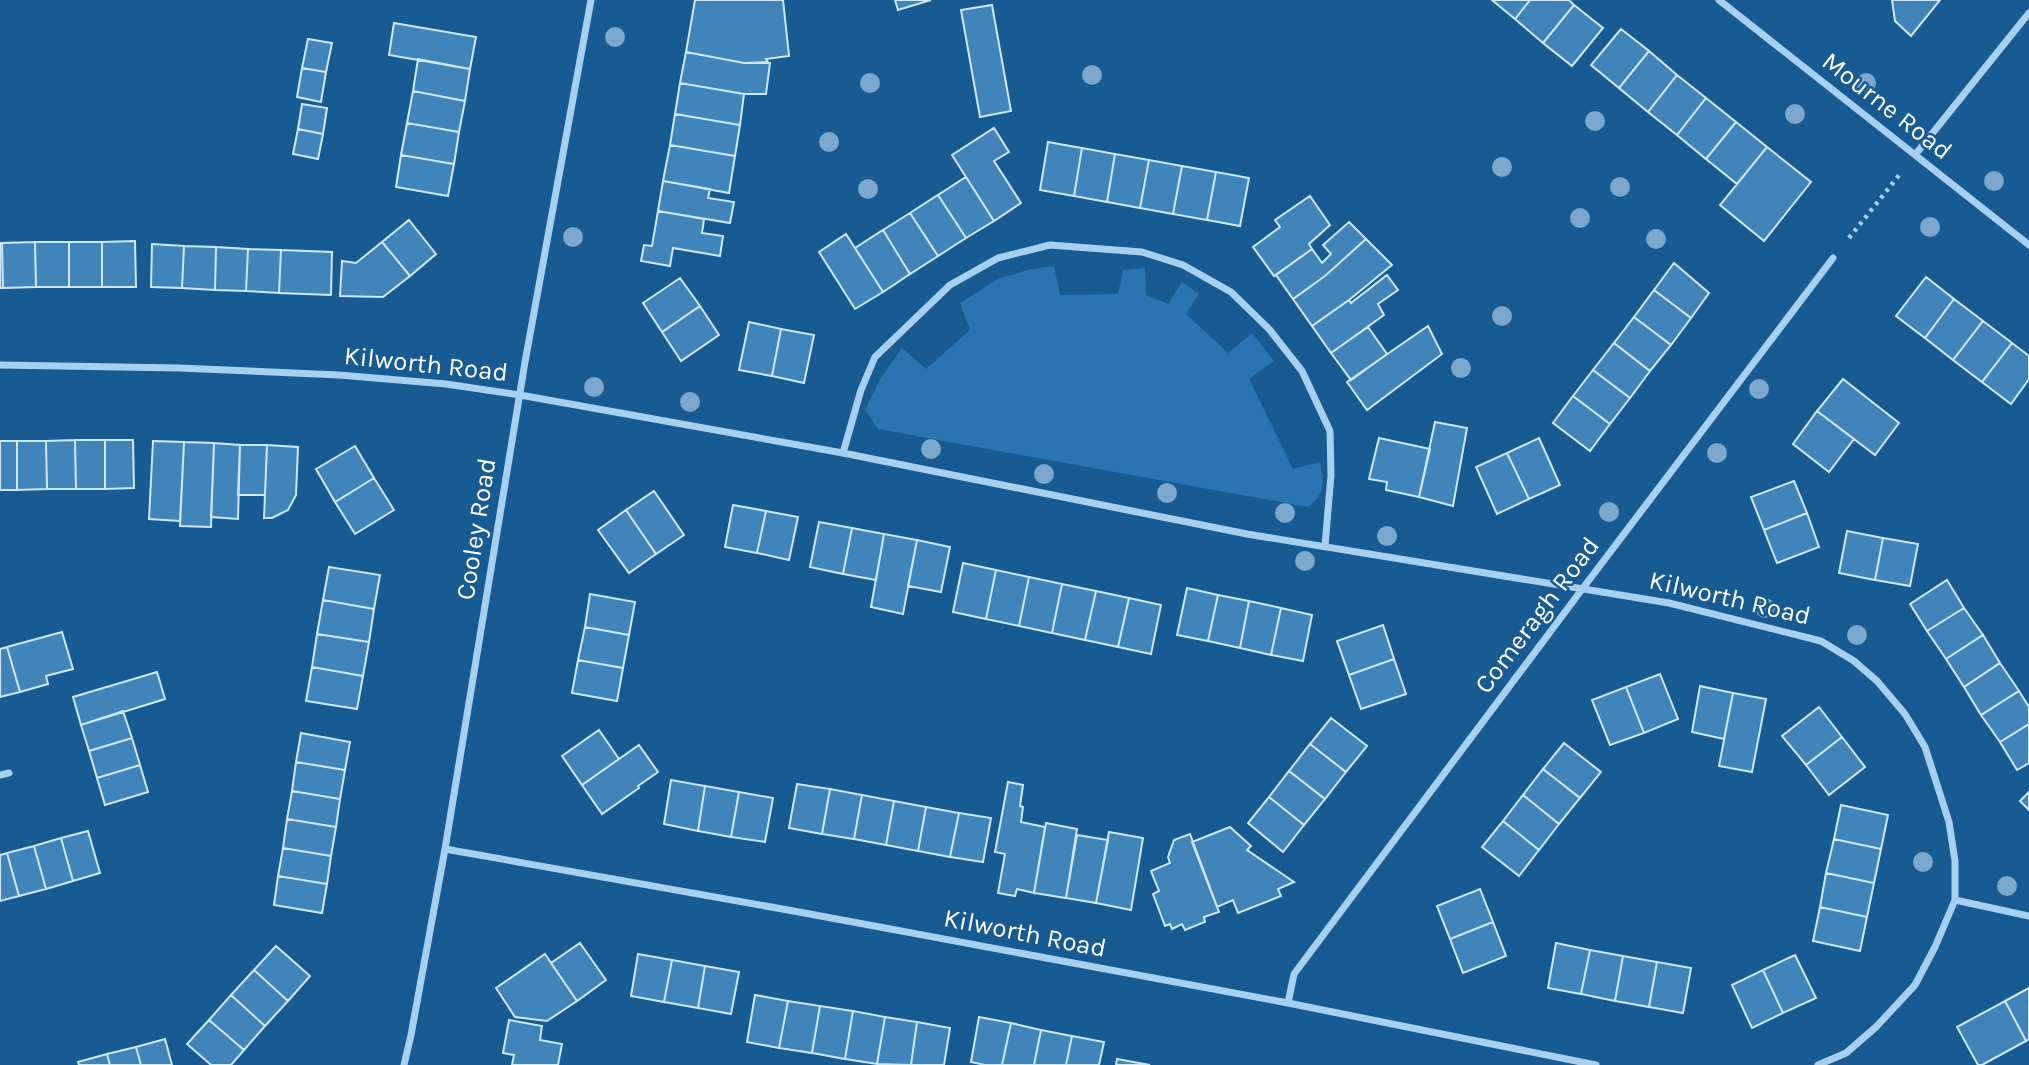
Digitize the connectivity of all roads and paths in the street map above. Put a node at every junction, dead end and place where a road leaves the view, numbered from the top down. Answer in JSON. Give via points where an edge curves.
{"nodes":[{"id":1,"x":591,"y":0,"type":"edge"},
{"id":2,"x":1719,"y":0,"type":"edge"},
{"id":3,"x":2029,"y":13,"type":"edge"},
{"id":4,"x":1915,"y":155,"type":"junction"},
{"id":5,"x":2029,"y":245,"type":"edge"},
{"id":6,"x":1833,"y":258,"type":"joint"},
{"id":7,"x":0,"y":365,"type":"edge"},
{"id":8,"x":520,"y":395,"type":"junction"},
{"id":9,"x":843,"y":453,"type":"junction"},
{"id":10,"x":1325,"y":546,"type":"junction"},
{"id":11,"x":1583,"y":588,"type":"junction"},
{"id":12,"x":9,"y":773,"type":"dead end"},
{"id":13,"x":0,"y":775,"type":"edge"},
{"id":14,"x":445,"y":849,"type":"junction"},
{"id":15,"x":1955,"y":900,"type":"junction"},
{"id":16,"x":2029,"y":916,"type":"edge"},
{"id":17,"x":1288,"y":1003,"type":"junction"},
{"id":18,"x":404,"y":1065,"type":"edge"},
{"id":19,"x":1596,"y":1065,"type":"edge"},
{"id":20,"x":1818,"y":1065,"type":"edge"}],
"edges":[{"from":1,"to":8,"type":"street","name":"Cooley Road"},
{"from":2,"to":4,"type":"street","name":"Mourne Road"},
{"from":3,"to":4,"type":"street"},
{"from":4,"to":5,"type":"street","name":"Mourne Road"},
{"from":4,"to":6,"type":"path"},
{"from":6,"to":11,"type":"street","name":"Comeragh Road"},
{"from":7,"to":8,"type":"street","name":"Kilworth Road","via":[[340,375]]},
{"from":8,"to":9,"type":"street","name":"Kilworth Road"},
{"from":8,"to":14,"type":"street","name":"Cooley Road"},
{"from":9,"to":10,"type":"street","name":"Kilworth Road"},
{"from":9,"to":10,"type":"street","via":[[875,358],[950,285],[998,258],[1050,245],[1142,252],[1183,265],[1231,292],[1269,329],[1302,371],[1330,431],[1332,475]]},
{"from":10,"to":11,"type":"street","name":"Kilworth Road"},
{"from":11,"to":15,"type":"street","name":"Kilworth Road","via":[[1669,603],[1821,641],[1854,661],[1905,714],[1925,747],[1949,822]]},
{"from":11,"to":17,"type":"street","name":"Comeragh Road","via":[[1294,974]]},
{"from":12,"to":13,"type":"street"},
{"from":14,"to":17,"type":"street","name":"Kilworth Road"},
{"from":14,"to":18,"type":"street","name":"Cooley Road"},
{"from":15,"to":16,"type":"street"},
{"from":15,"to":20,"type":"street","name":"Kilworth Road","via":[[1915,985],[1846,1053]]},
{"from":17,"to":19,"type":"street","name":"Kilworth Road"}]}
